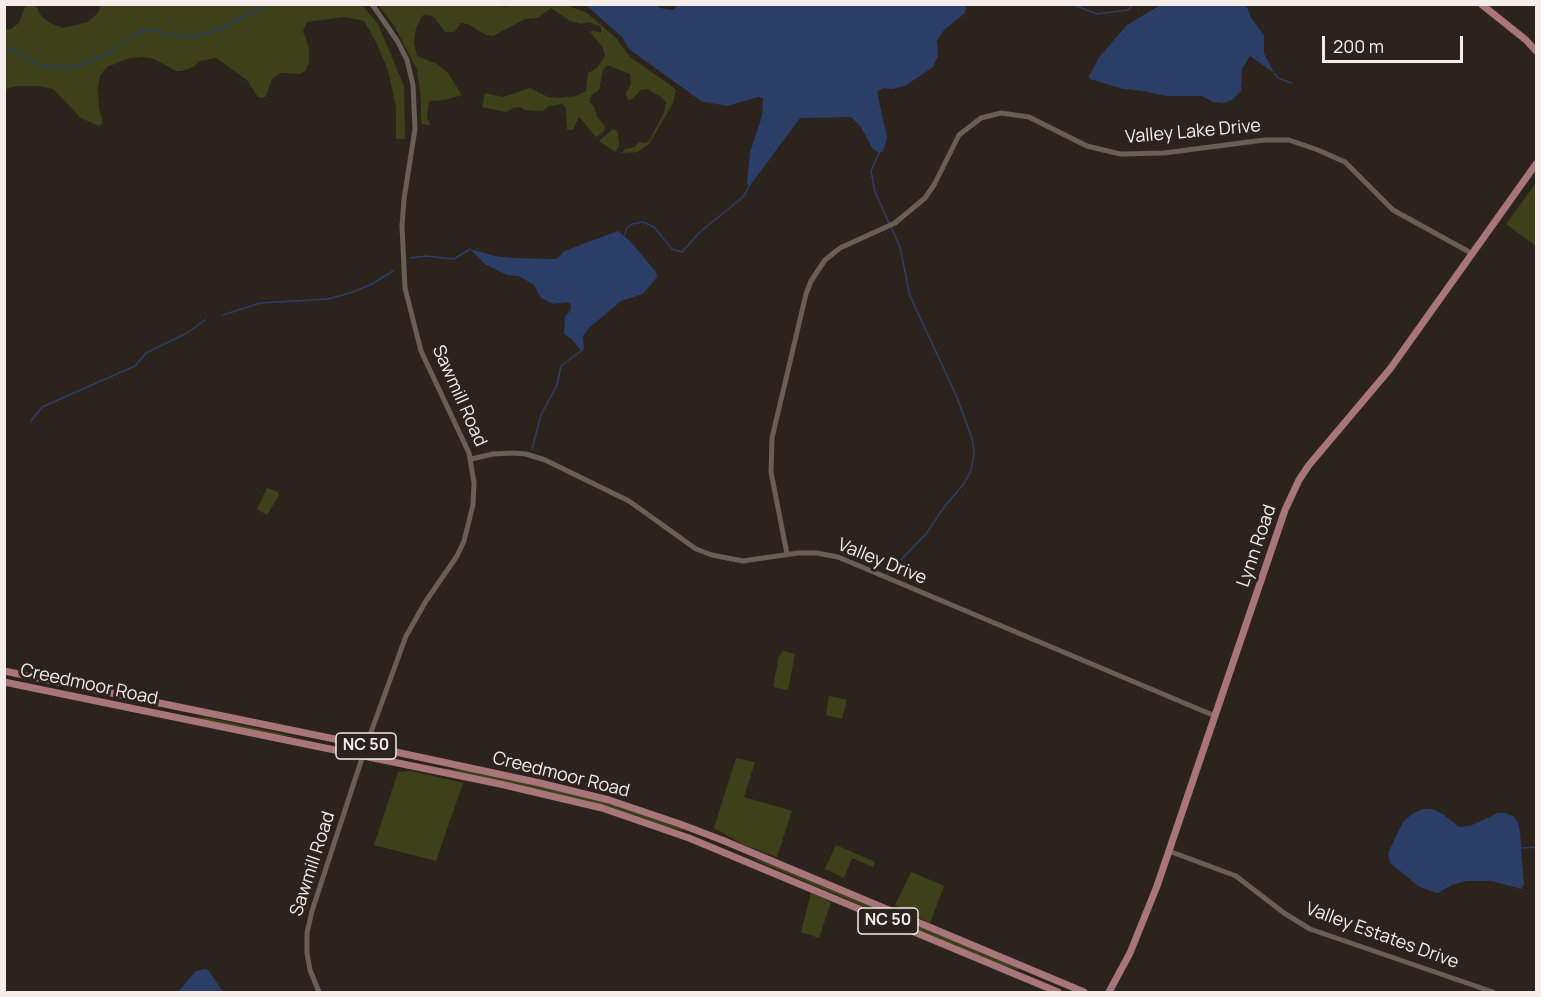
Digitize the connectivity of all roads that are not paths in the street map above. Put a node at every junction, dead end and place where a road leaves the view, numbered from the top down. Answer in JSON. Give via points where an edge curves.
{"nodes":[{"id":1,"x":372,"y":4,"type":"edge"},
{"id":2,"x":1481,"y":4,"type":"edge"},
{"id":3,"x":1536,"y":51,"type":"edge"},
{"id":4,"x":1536,"y":164,"type":"edge"},
{"id":5,"x":1473,"y":255,"type":"junction"},
{"id":6,"x":471,"y":459,"type":"junction"},
{"id":7,"x":787,"y":554,"type":"junction"},
{"id":8,"x":4,"y":672,"type":"edge"},
{"id":9,"x":4,"y":682,"type":"edge"},
{"id":10,"x":1215,"y":717,"type":"junction"},
{"id":11,"x":366,"y":746,"type":"junction"},
{"id":12,"x":363,"y":757,"type":"junction"},
{"id":13,"x":1169,"y":851,"type":"junction"},
{"id":14,"x":319,"y":993,"type":"edge"},
{"id":15,"x":1058,"y":993,"type":"edge"},
{"id":16,"x":1084,"y":993,"type":"edge"},
{"id":17,"x":1109,"y":993,"type":"edge"},
{"id":18,"x":1493,"y":993,"type":"edge"}],
"edges":[{"from":1,"to":6,"type":"street","name":"Sawmill Road","via":[[406,60],[414,94],[415,129],[402,226],[405,288],[421,351]]},
{"from":2,"to":3,"type":"main road"},
{"from":4,"to":5,"type":"main road","name":"Lynn Road"},
{"from":5,"to":7,"type":"street","name":"Valley Lake Drive","via":[[1393,210],[1345,162],[1289,140],[1120,154],[1087,146],[1029,117],[1001,113],[981,118],[959,135],[925,198],[896,223],[840,248],[825,260],[811,281],[772,438],[771,472]]},
{"from":5,"to":10,"type":"main road","name":"Lynn Road","via":[[1376,387],[1299,480],[1285,510]]},
{"from":6,"to":7,"type":"street","name":"Valley Drive","via":[[512,453],[546,460],[629,501],[696,549],[712,555],[743,561]]},
{"from":6,"to":11,"type":"street","name":"Sawmill Road","via":[[473,506],[464,541],[406,636]]},
{"from":7,"to":10,"type":"street","name":"Valley Drive","via":[[838,557]]},
{"from":8,"to":11,"type":"main road","name":"Creedmoor Road","number":"NC 50"},
{"from":9,"to":12,"type":"main road","name":"Creedmoor Road","number":"NC 50"},
{"from":10,"to":13,"type":"main road","name":"Lynn Road"},
{"from":11,"to":12,"type":"street","name":"Sawmill Road"},
{"from":11,"to":16,"type":"main road","name":"Creedmoor Road","number":"NC 50","via":[[574,791],[648,812]]},
{"from":12,"to":14,"type":"street","name":"Sawmill Road","via":[[307,933],[310,970]]},
{"from":12,"to":15,"type":"main road","name":"Creedmoor Road","number":"NC 50","via":[[574,801],[654,825]]},
{"from":13,"to":17,"type":"main road","name":"Lynn Road","via":[[1138,936]]},
{"from":13,"to":18,"type":"street","name":"Valley Estates Drive","via":[[1236,876],[1310,929]]}]}
